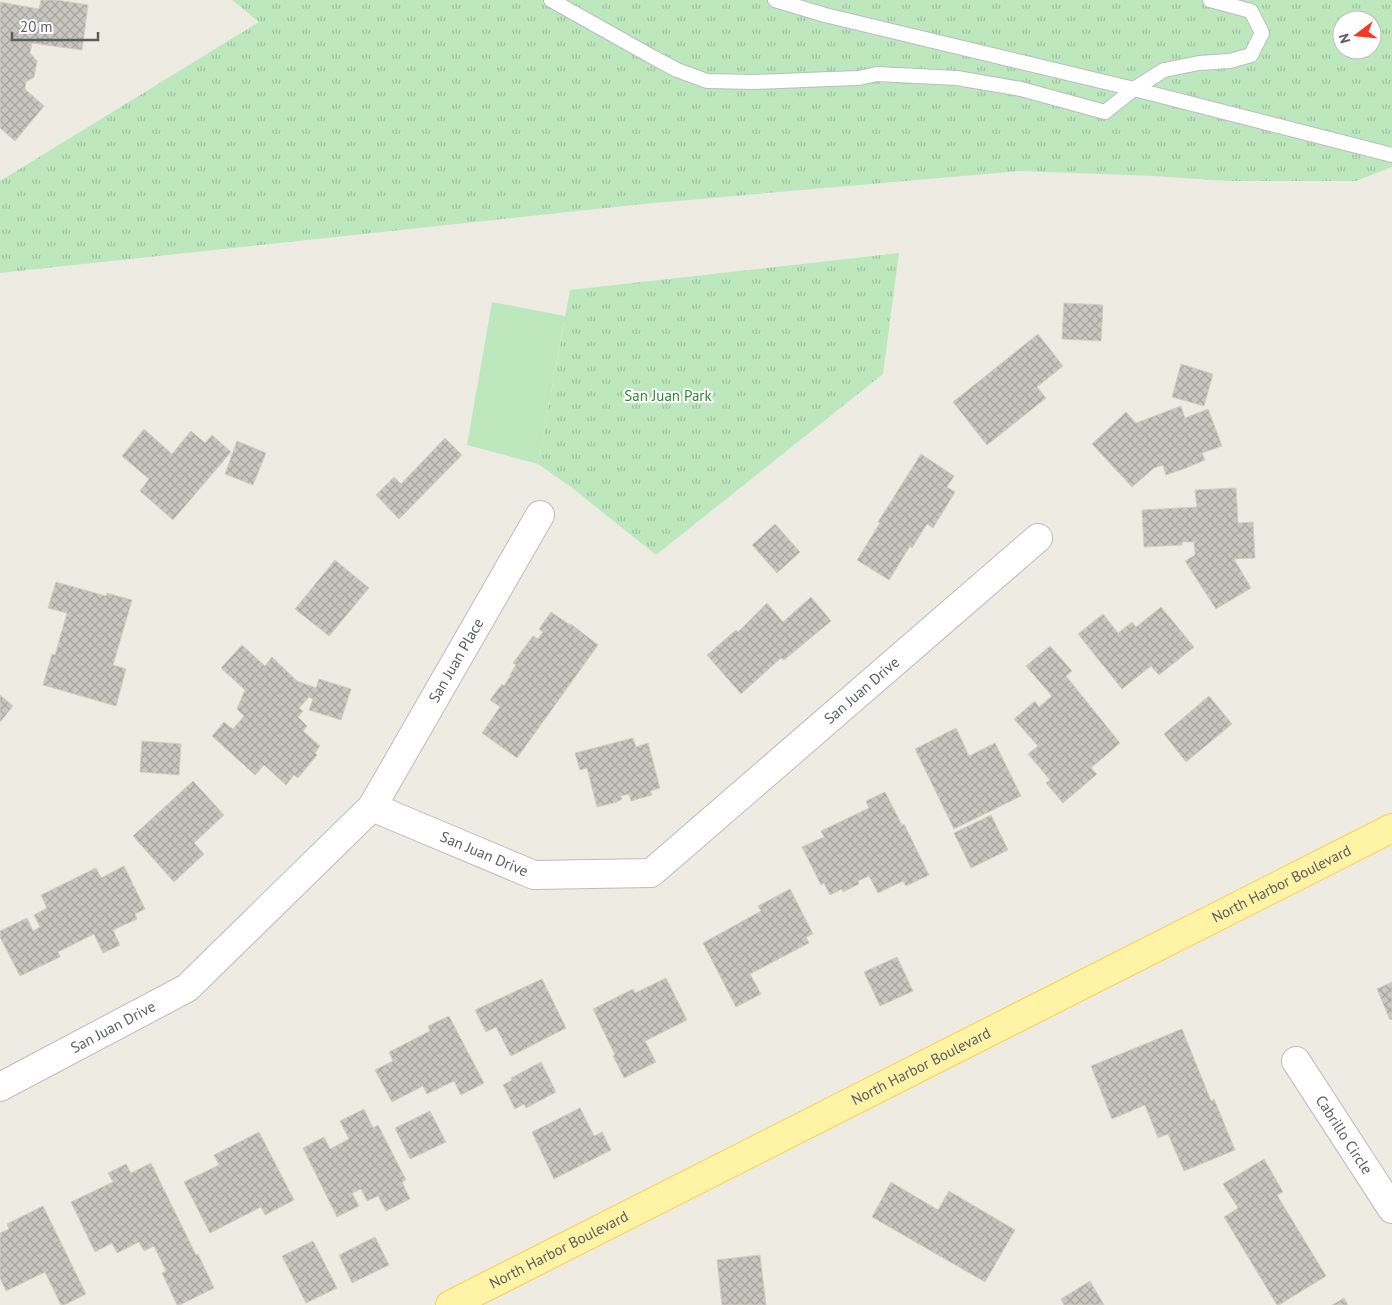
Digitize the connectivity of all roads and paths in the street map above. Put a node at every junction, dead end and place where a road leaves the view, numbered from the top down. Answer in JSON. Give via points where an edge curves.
{"nodes":[{"id":1,"x":551,"y":0,"type":"edge"},
{"id":2,"x":775,"y":0,"type":"edge"},
{"id":3,"x":1210,"y":0,"type":"edge"},
{"id":4,"x":1134,"y":89,"type":"junction"},
{"id":5,"x":1392,"y":155,"type":"edge"},
{"id":6,"x":540,"y":515,"type":"dead end"},
{"id":7,"x":1038,"y":538,"type":"dead end"},
{"id":8,"x":372,"y":807,"type":"junction"},
{"id":9,"x":1392,"y":828,"type":"edge"},
{"id":10,"x":1296,"y":1060,"type":"dead end"},
{"id":11,"x":0,"y":1087,"type":"edge"},
{"id":12,"x":1392,"y":1209,"type":"edge"},
{"id":13,"x":450,"y":1305,"type":"edge"}],
"edges":[{"from":1,"to":4,"type":"lane","via":[[677,70],[707,80],[754,82],[859,78],[876,74],[957,78],[1021,89],[1105,112]]},
{"from":2,"to":4,"type":"lane"},
{"from":3,"to":4,"type":"lane","via":[[1250,11],[1262,33],[1251,54],[1164,70]]},
{"from":4,"to":5,"type":"lane"},
{"from":6,"to":8,"type":"street","name":"San Juan Place"},
{"from":7,"to":8,"type":"street","name":"San Juan Drive","via":[[651,873],[534,874]]},
{"from":8,"to":11,"type":"street","name":"San Juan Drive","via":[[187,988]]},
{"from":9,"to":13,"type":"main road","name":"North Harbor Boulevard"},
{"from":10,"to":12,"type":"street","name":"Cabrillo Circle"}]}
